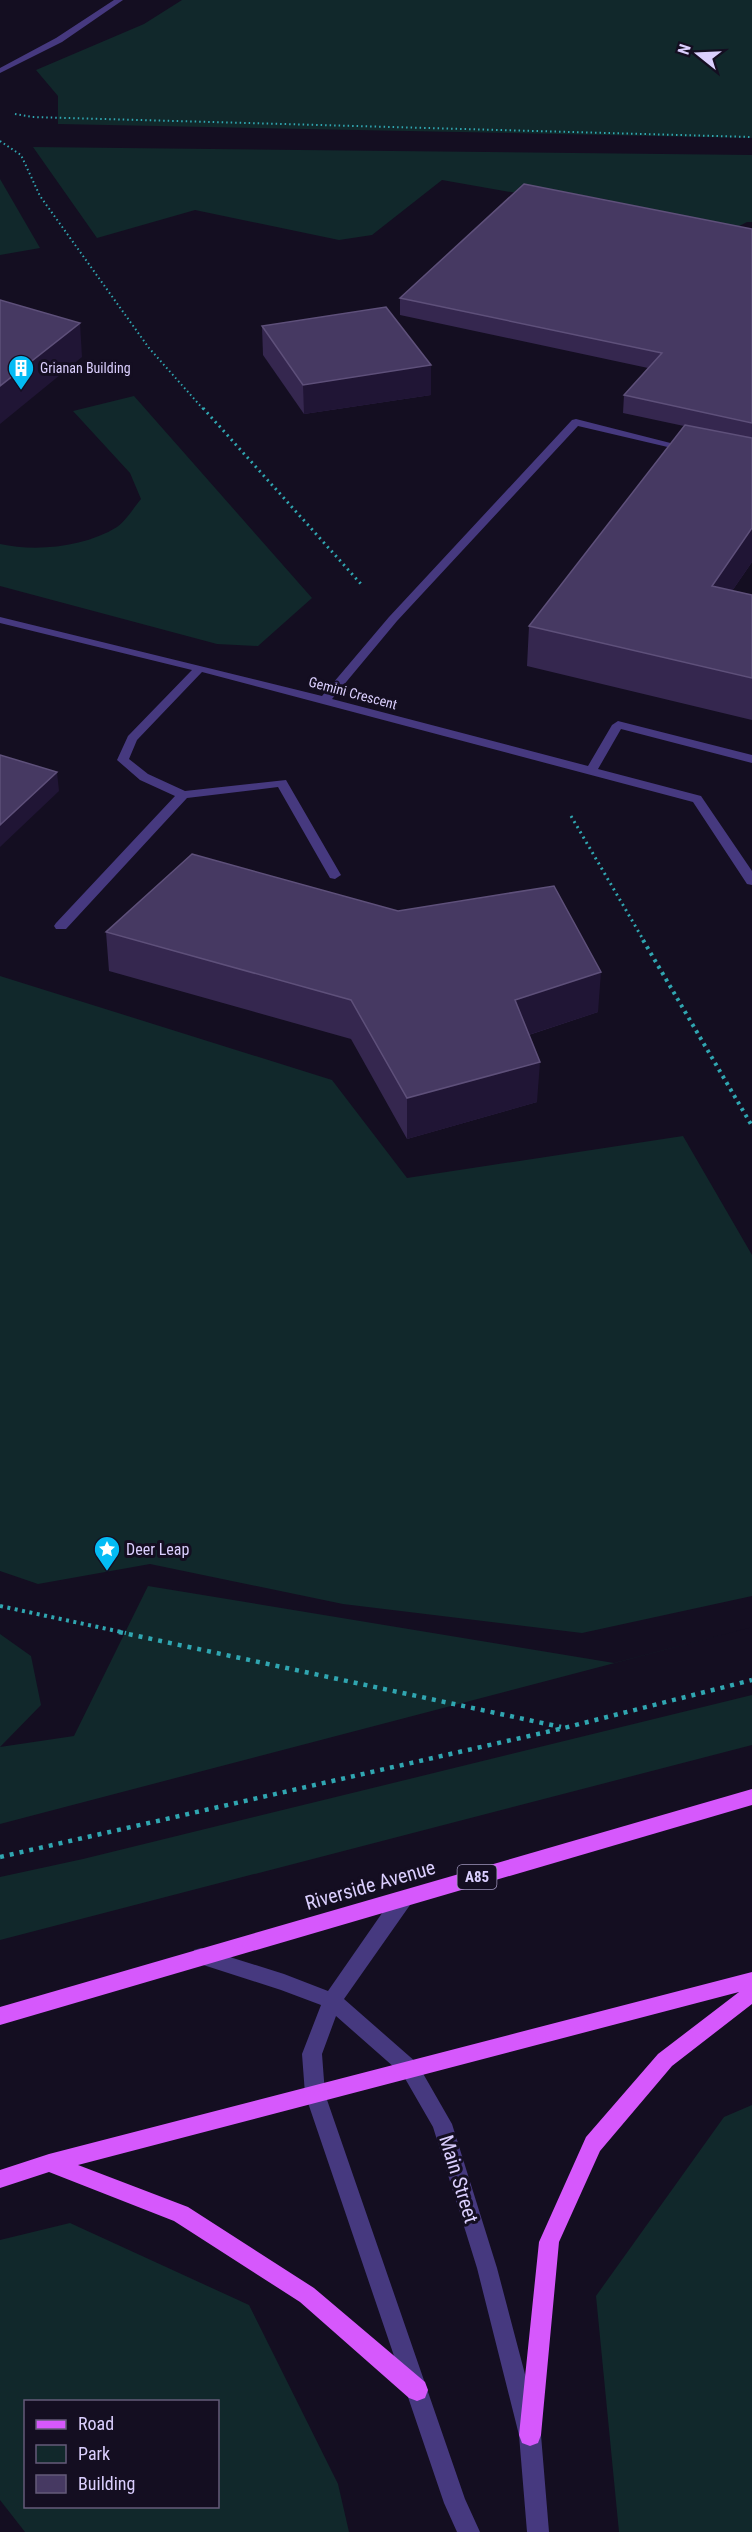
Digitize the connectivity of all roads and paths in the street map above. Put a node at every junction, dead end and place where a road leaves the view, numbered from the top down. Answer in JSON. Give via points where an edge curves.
{"nodes":[{"id":1,"x":118,"y":0,"type":"edge"},
{"id":2,"x":0,"y":71,"type":"edge"},
{"id":3,"x":11,"y":114,"type":"dead end"},
{"id":4,"x":752,"y":137,"type":"edge"},
{"id":5,"x":0,"y":141,"type":"edge"},
{"id":6,"x":697,"y":450,"type":"edge"},
{"id":7,"x":393,"y":619,"type":"junction"},
{"id":8,"x":0,"y":620,"type":"edge"},
{"id":9,"x":200,"y":668,"type":"junction"},
{"id":10,"x":324,"y":701,"type":"junction"},
{"id":11,"x":752,"y":759,"type":"edge"},
{"id":12,"x":591,"y":771,"type":"junction"},
{"id":13,"x":183,"y":795,"type":"junction"},
{"id":14,"x":335,"y":875,"type":"dead end"},
{"id":15,"x":752,"y":881,"type":"edge"},
{"id":16,"x":61,"y":926,"type":"dead end"},
{"id":17,"x":752,"y":1126,"type":"edge"},
{"id":18,"x":0,"y":1606,"type":"edge"},
{"id":19,"x":752,"y":1680,"type":"edge"},
{"id":20,"x":564,"y":1728,"type":"junction"},
{"id":21,"x":752,"y":1797,"type":"edge"},
{"id":22,"x":0,"y":1857,"type":"edge"},
{"id":23,"x":403,"y":1899,"type":"junction"},
{"id":24,"x":201,"y":1956,"type":"junction"},
{"id":25,"x":752,"y":1980,"type":"edge"},
{"id":26,"x":752,"y":1993,"type":"edge"},
{"id":27,"x":332,"y":2001,"type":"junction"},
{"id":28,"x":0,"y":2016,"type":"edge"},
{"id":29,"x":411,"y":2069,"type":"junction"},
{"id":30,"x":315,"y":2094,"type":"junction"},
{"id":31,"x":49,"y":2163,"type":"junction"},
{"id":32,"x":0,"y":2179,"type":"edge"},
{"id":33,"x":417,"y":2390,"type":"junction"},
{"id":34,"x":530,"y":2435,"type":"junction"},
{"id":35,"x":469,"y":2532,"type":"edge"},
{"id":36,"x":538,"y":2532,"type":"edge"}],
"edges":[{"from":1,"to":2,"type":"street","via":[[59,40]]},
{"from":3,"to":4,"type":"path"},
{"from":5,"to":7,"type":"path","via":[[21,154],[40,196],[149,348]]},
{"from":6,"to":7,"type":"street","via":[[576,422]]},
{"from":7,"to":10,"type":"street"},
{"from":8,"to":9,"type":"street","name":"Gemini Crescent"},
{"from":9,"to":10,"type":"street","name":"Gemini Crescent"},
{"from":9,"to":13,"type":"street","via":[[132,740],[123,760],[144,777]]},
{"from":10,"to":12,"type":"street","name":"Gemini Crescent"},
{"from":11,"to":12,"type":"street","via":[[618,725]]},
{"from":12,"to":15,"type":"street","name":"Gemini Crescent","via":[[697,799]]},
{"from":12,"to":17,"type":"path","via":[[568,810]]},
{"from":13,"to":14,"type":"street","via":[[282,783]]},
{"from":13,"to":16,"type":"street"},
{"from":18,"to":20,"type":"path"},
{"from":19,"to":20,"type":"path"},
{"from":20,"to":22,"type":"path"},
{"from":21,"to":23,"type":"main road","name":"Riverside Avenue","number":"A85"},
{"from":23,"to":24,"type":"main road","name":"Riverside Avenue","number":"A85"},
{"from":23,"to":27,"type":"street"},
{"from":24,"to":27,"type":"street","name":"Main Street"},
{"from":24,"to":28,"type":"main road","name":"Riverside Avenue","number":"A85"},
{"from":25,"to":29,"type":"main road"},
{"from":26,"to":34,"type":"main road","via":[[664,2060],[593,2144],[549,2242]]},
{"from":27,"to":29,"type":"street","name":"Main Street"},
{"from":27,"to":30,"type":"street","via":[[312,2054]]},
{"from":29,"to":30,"type":"main road"},
{"from":29,"to":34,"type":"street","name":"Main Street","via":[[442,2124],[487,2268]]},
{"from":30,"to":31,"type":"main road"},
{"from":30,"to":33,"type":"street"},
{"from":31,"to":32,"type":"main road"},
{"from":31,"to":33,"type":"main road","via":[[181,2214],[307,2295]]},
{"from":33,"to":35,"type":"street","via":[[455,2503]]},
{"from":34,"to":36,"type":"street","name":"Main Street"}]}
